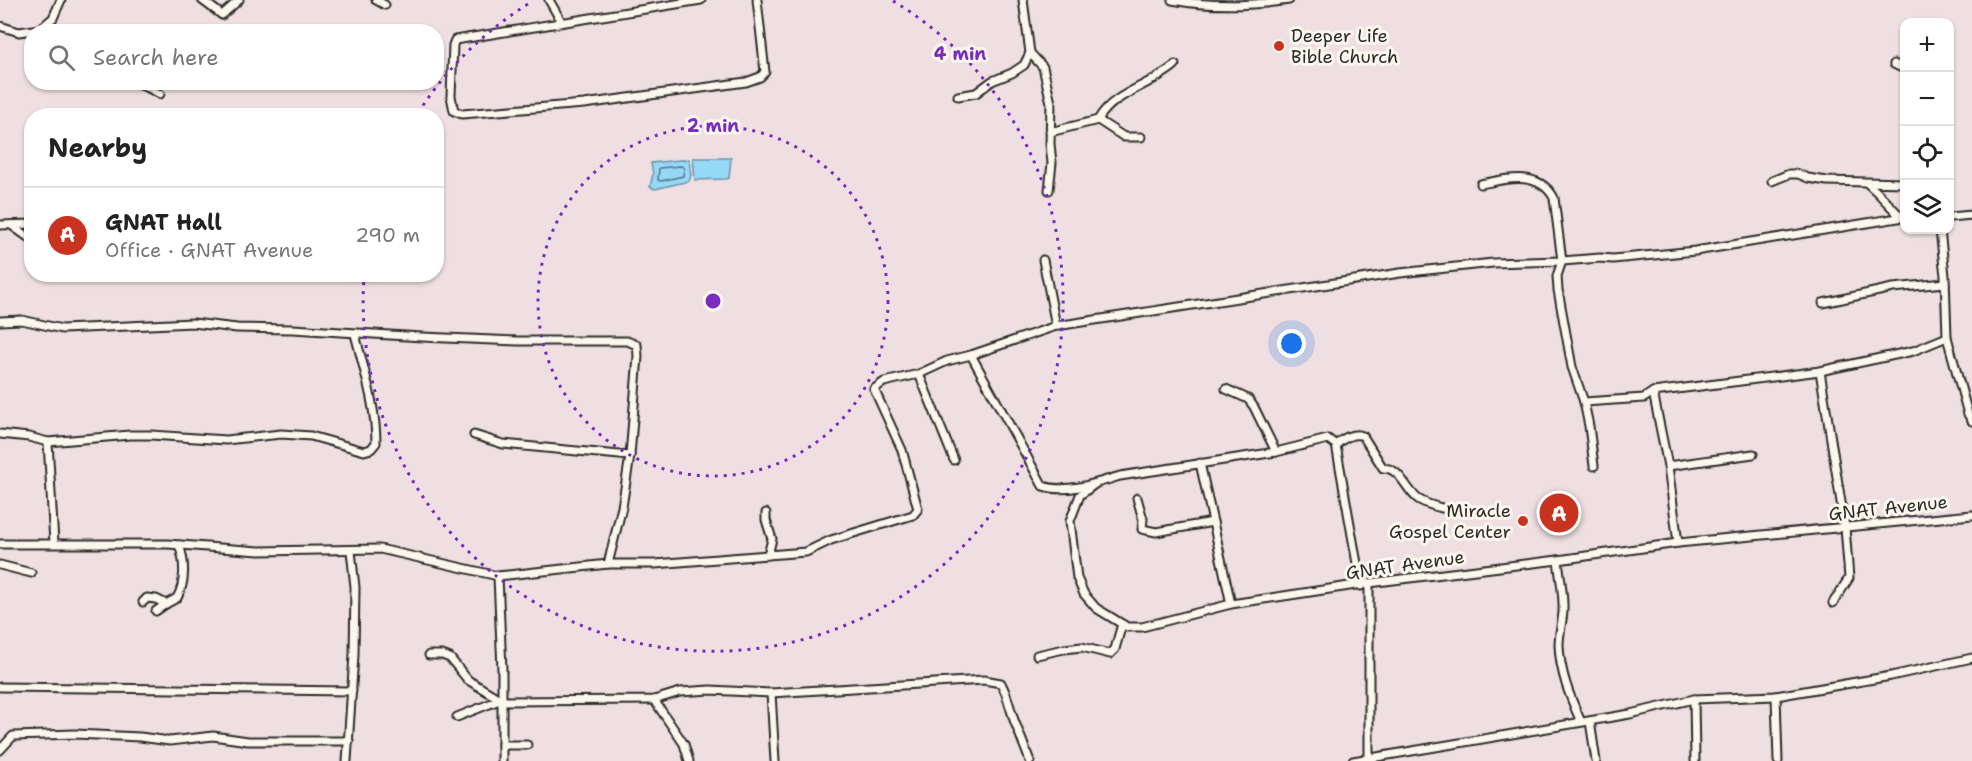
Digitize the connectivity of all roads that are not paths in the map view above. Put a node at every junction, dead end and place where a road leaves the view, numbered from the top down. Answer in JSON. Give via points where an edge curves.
{"nodes":[{"id":1,"x":61,"y":0,"type":"edge"},
{"id":2,"x":202,"y":0,"type":"edge"},
{"id":3,"x":239,"y":0,"type":"edge"},
{"id":4,"x":376,"y":0,"type":"edge"},
{"id":5,"x":549,"y":0,"type":"edge"},
{"id":6,"x":701,"y":0,"type":"edge"},
{"id":7,"x":757,"y":0,"type":"edge"},
{"id":8,"x":1023,"y":0,"type":"edge"},
{"id":9,"x":1172,"y":0,"type":"edge"},
{"id":10,"x":1289,"y":0,"type":"edge"},
{"id":11,"x":385,"y":5,"type":"dead end"},
{"id":12,"x":561,"y":21,"type":"junction"},
{"id":13,"x":48,"y":24,"type":"edge"},
{"id":14,"x":0,"y":26,"type":"edge"},
{"id":15,"x":24,"y":32,"type":"edge"},
{"id":16,"x":1030,"y":53,"type":"junction"},
{"id":17,"x":1894,"y":64,"type":"dead end"},
{"id":18,"x":1175,"y":65,"type":"dead end"},
{"id":19,"x":1900,"y":67,"type":"edge"},
{"id":20,"x":152,"y":90,"type":"edge"},
{"id":21,"x":160,"y":94,"type":"dead end"},
{"id":22,"x":958,"y":96,"type":"dead end"},
{"id":23,"x":1098,"y":120,"type":"junction"},
{"id":24,"x":1050,"y":132,"type":"junction"},
{"id":25,"x":1141,"y":137,"type":"dead end"},
{"id":26,"x":1772,"y":181,"type":"dead end"},
{"id":27,"x":1866,"y":183,"type":"junction"},
{"id":28,"x":1900,"y":183,"type":"edge"},
{"id":29,"x":1482,"y":184,"type":"dead end"},
{"id":30,"x":1049,"y":190,"type":"dead end"},
{"id":31,"x":1900,"y":214,"type":"edge"},
{"id":32,"x":1972,"y":215,"type":"edge"},
{"id":33,"x":1900,"y":217,"type":"edge"},
{"id":34,"x":1954,"y":217,"type":"edge"},
{"id":35,"x":24,"y":224,"type":"edge"},
{"id":36,"x":0,"y":225,"type":"edge"},
{"id":37,"x":11,"y":225,"type":"junction"},
{"id":38,"x":24,"y":234,"type":"edge"},
{"id":39,"x":1940,"y":234,"type":"edge"},
{"id":40,"x":1042,"y":260,"type":"dead end"},
{"id":41,"x":1562,"y":261,"type":"junction"},
{"id":42,"x":1945,"y":283,"type":"junction"},
{"id":43,"x":1823,"y":303,"type":"dead end"},
{"id":44,"x":0,"y":321,"type":"edge"},
{"id":45,"x":1056,"y":326,"type":"junction"},
{"id":46,"x":355,"y":334,"type":"junction"},
{"id":47,"x":1947,"y":337,"type":"junction"},
{"id":48,"x":971,"y":356,"type":"junction"},
{"id":49,"x":1820,"y":371,"type":"junction"},
{"id":50,"x":919,"y":374,"type":"junction"},
{"id":51,"x":1226,"y":389,"type":"dead end"},
{"id":52,"x":1653,"y":392,"type":"junction"},
{"id":53,"x":1584,"y":402,"type":"junction"},
{"id":54,"x":1972,"y":421,"type":"edge"},
{"id":55,"x":0,"y":434,"type":"edge"},
{"id":56,"x":474,"y":435,"type":"dead end"},
{"id":57,"x":48,"y":442,"type":"junction"},
{"id":58,"x":1336,"y":445,"type":"junction"},
{"id":59,"x":1276,"y":452,"type":"junction"},
{"id":60,"x":1753,"y":454,"type":"dead end"},
{"id":61,"x":630,"y":456,"type":"junction"},
{"id":62,"x":954,"y":460,"type":"dead end"},
{"id":63,"x":1200,"y":463,"type":"junction"},
{"id":64,"x":1594,"y":466,"type":"dead end"},
{"id":65,"x":1668,"y":466,"type":"junction"},
{"id":66,"x":1095,"y":484,"type":"junction"},
{"id":67,"x":1137,"y":498,"type":"dead end"},
{"id":68,"x":1454,"y":511,"type":"dead end"},
{"id":69,"x":766,"y":513,"type":"dead end"},
{"id":70,"x":1972,"y":515,"type":"edge"},
{"id":71,"x":1213,"y":522,"type":"junction"},
{"id":72,"x":1845,"y":527,"type":"junction"},
{"id":73,"x":54,"y":543,"type":"junction"},
{"id":74,"x":1678,"y":543,"type":"junction"},
{"id":75,"x":0,"y":544,"type":"edge"},
{"id":76,"x":179,"y":545,"type":"junction"},
{"id":77,"x":351,"y":551,"type":"junction"},
{"id":78,"x":768,"y":555,"type":"junction"},
{"id":79,"x":1558,"y":560,"type":"junction"},
{"id":80,"x":608,"y":564,"type":"junction"},
{"id":81,"x":0,"y":565,"type":"edge"},
{"id":82,"x":31,"y":573,"type":"dead end"},
{"id":83,"x":498,"y":576,"type":"junction"},
{"id":84,"x":1365,"y":585,"type":"junction"},
{"id":85,"x":143,"y":602,"type":"dead end"},
{"id":86,"x":1833,"y":603,"type":"dead end"},
{"id":87,"x":166,"y":604,"type":"junction"},
{"id":88,"x":1231,"y":604,"type":"junction"},
{"id":89,"x":156,"y":612,"type":"dead end"},
{"id":90,"x":1122,"y":624,"type":"junction"},
{"id":91,"x":429,"y":656,"type":"dead end"},
{"id":92,"x":1037,"y":656,"type":"dead end"},
{"id":93,"x":1972,"y":658,"type":"edge"},
{"id":94,"x":0,"y":687,"type":"edge"},
{"id":95,"x":352,"y":691,"type":"junction"},
{"id":96,"x":771,"y":693,"type":"junction"},
{"id":97,"x":1776,"y":696,"type":"junction"},
{"id":98,"x":1694,"y":699,"type":"junction"},
{"id":99,"x":654,"y":700,"type":"junction"},
{"id":100,"x":502,"y":701,"type":"junction"},
{"id":101,"x":457,"y":717,"type":"dead end"},
{"id":102,"x":1590,"y":721,"type":"junction"},
{"id":103,"x":1581,"y":722,"type":"junction"},
{"id":104,"x":349,"y":741,"type":"junction"},
{"id":105,"x":502,"y":745,"type":"junction"},
{"id":106,"x":527,"y":745,"type":"dead end"},
{"id":107,"x":0,"y":750,"type":"edge"},
{"id":108,"x":1369,"y":758,"type":"junction"},
{"id":109,"x":347,"y":761,"type":"edge"},
{"id":110,"x":502,"y":761,"type":"edge"},
{"id":111,"x":689,"y":761,"type":"edge"},
{"id":112,"x":775,"y":761,"type":"edge"},
{"id":113,"x":1030,"y":761,"type":"edge"},
{"id":114,"x":1353,"y":761,"type":"edge"},
{"id":115,"x":1596,"y":761,"type":"edge"},
{"id":116,"x":1695,"y":761,"type":"edge"},
{"id":117,"x":1778,"y":761,"type":"edge"}],
"edges":[{"from":1,"to":13,"type":"street"},
{"from":2,"to":3,"type":"street","via":[[222,15]]},
{"from":4,"to":11,"type":"street"},
{"from":5,"to":12,"type":"street"},
{"from":6,"to":12,"type":"street"},
{"from":7,"to":12,"type":"street","via":[[765,72],[760,77],[584,104],[462,114],[454,111],[451,96],[455,40]]},
{"from":8,"to":16,"type":"street"},
{"from":9,"to":10,"type":"street","via":[[1198,5]]},
{"from":14,"to":15,"type":"street"},
{"from":16,"to":22,"type":"street","via":[[1024,65],[1012,73],[976,93]]},
{"from":16,"to":24,"type":"street","via":[[1043,67],[1046,78],[1051,103]]},
{"from":17,"to":19,"type":"street"},
{"from":18,"to":23,"type":"street","via":[[1103,111]]},
{"from":20,"to":21,"type":"street"},
{"from":23,"to":24,"type":"street"},
{"from":23,"to":25,"type":"street","via":[[1124,137]]},
{"from":24,"to":30,"type":"street"},
{"from":26,"to":27,"type":"street","via":[[1798,174],[1827,181]]},
{"from":27,"to":28,"type":"street"},
{"from":27,"to":31,"type":"street"},
{"from":29,"to":41,"type":"street","via":[[1521,177],[1551,191]]},
{"from":32,"to":34,"type":"street"},
{"from":33,"to":41,"type":"street","via":[[1695,251]]},
{"from":35,"to":37,"type":"street"},
{"from":36,"to":37,"type":"street"},
{"from":37,"to":38,"type":"street"},
{"from":39,"to":42,"type":"street"},
{"from":40,"to":45,"type":"street"},
{"from":41,"to":45,"type":"street","via":[[1493,263],[1400,273]]},
{"from":41,"to":53,"type":"street","via":[[1558,290],[1572,367]]},
{"from":42,"to":43,"type":"street","via":[[1893,288]]},
{"from":42,"to":47,"type":"street"},
{"from":44,"to":46,"type":"street","via":[[22,320],[62,329],[193,323]]},
{"from":45,"to":48,"type":"street"},
{"from":46,"to":57,"type":"street","via":[[374,406],[376,443],[371,449],[364,451],[311,436],[281,434],[226,440],[130,435]]},
{"from":46,"to":61,"type":"street","via":[[627,341],[637,345]]},
{"from":47,"to":49,"type":"street","via":[[1912,351]]},
{"from":47,"to":54,"type":"street"},
{"from":48,"to":50,"type":"street","via":[[947,361]]},
{"from":48,"to":66,"type":"street","via":[[1043,486],[1053,490]]},
{"from":49,"to":52,"type":"street"},
{"from":49,"to":72,"type":"street"},
{"from":50,"to":62,"type":"street"},
{"from":50,"to":78,"type":"street","via":[[884,382],[874,389],[902,450],[916,513],[806,552]]},
{"from":51,"to":59,"type":"street","via":[[1248,399]]},
{"from":52,"to":53,"type":"street","via":[[1644,398]]},
{"from":52,"to":65,"type":"street"},
{"from":53,"to":64,"type":"street"},
{"from":55,"to":57,"type":"street"},
{"from":56,"to":61,"type":"street","via":[[502,444]]},
{"from":57,"to":73,"type":"street"},
{"from":58,"to":59,"type":"street","via":[[1328,439]]},
{"from":58,"to":68,"type":"street","via":[[1349,436],[1363,436],[1383,468],[1401,476],[1418,498],[1432,507]]},
{"from":58,"to":84,"type":"street"},
{"from":59,"to":63,"type":"street"},
{"from":60,"to":65,"type":"street"},
{"from":61,"to":80,"type":"street"},
{"from":63,"to":66,"type":"street"},
{"from":63,"to":71,"type":"street"},
{"from":65,"to":74,"type":"street"},
{"from":66,"to":90,"type":"street","via":[[1080,495],[1070,522],[1077,579],[1096,608]]},
{"from":67,"to":71,"type":"street","via":[[1142,529],[1156,532]]},
{"from":69,"to":78,"type":"street","via":[[772,539]]},
{"from":70,"to":72,"type":"street","name":"GNAT Avenue"},
{"from":71,"to":88,"type":"street"},
{"from":72,"to":74,"type":"street","name":"GNAT Avenue"},
{"from":72,"to":86,"type":"street","via":[[1849,578]]},
{"from":73,"to":75,"type":"street"},
{"from":73,"to":76,"type":"street"},
{"from":74,"to":79,"type":"street","name":"GNAT Avenue"},
{"from":76,"to":77,"type":"street","via":[[259,551]]},
{"from":76,"to":87,"type":"street","via":[[183,581],[177,598]]},
{"from":77,"to":83,"type":"street","via":[[393,551]]},
{"from":77,"to":95,"type":"street","via":[[355,587]]},
{"from":78,"to":80,"type":"street"},
{"from":79,"to":84,"type":"street","name":"GNAT Avenue"},
{"from":79,"to":103,"type":"street","via":[[1563,592],[1559,644],[1562,667]]},
{"from":80,"to":83,"type":"street"},
{"from":81,"to":82,"type":"street"},
{"from":83,"to":100,"type":"street"},
{"from":84,"to":88,"type":"street","name":"GNAT Avenue"},
{"from":84,"to":108,"type":"street"},
{"from":85,"to":87,"type":"street","via":[[147,598]]},
{"from":87,"to":89,"type":"street"},
{"from":88,"to":90,"type":"street","name":"GNAT Avenue","via":[[1142,627]]},
{"from":90,"to":92,"type":"street","via":[[1110,654],[1082,647]]},
{"from":91,"to":100,"type":"street","via":[[450,658],[468,680]]},
{"from":93,"to":97,"type":"street"},
{"from":94,"to":95,"type":"street"},
{"from":95,"to":104,"type":"street"},
{"from":96,"to":99,"type":"street","via":[[690,692]]},
{"from":96,"to":112,"type":"street"},
{"from":96,"to":113,"type":"street","via":[[984,680],[1000,683]]},
{"from":97,"to":98,"type":"street"},
{"from":97,"to":117,"type":"street"},
{"from":98,"to":102,"type":"street"},
{"from":98,"to":116,"type":"street"},
{"from":99,"to":100,"type":"street"},
{"from":99,"to":111,"type":"street","via":[[684,744]]},
{"from":100,"to":101,"type":"street"},
{"from":100,"to":105,"type":"street"},
{"from":102,"to":103,"type":"street"},
{"from":102,"to":115,"type":"street"},
{"from":103,"to":108,"type":"street"},
{"from":104,"to":107,"type":"street","via":[[248,741],[213,736],[170,741],[34,735],[13,736]]},
{"from":104,"to":109,"type":"street"},
{"from":105,"to":106,"type":"street"},
{"from":105,"to":110,"type":"street"},
{"from":108,"to":114,"type":"street"}]}
